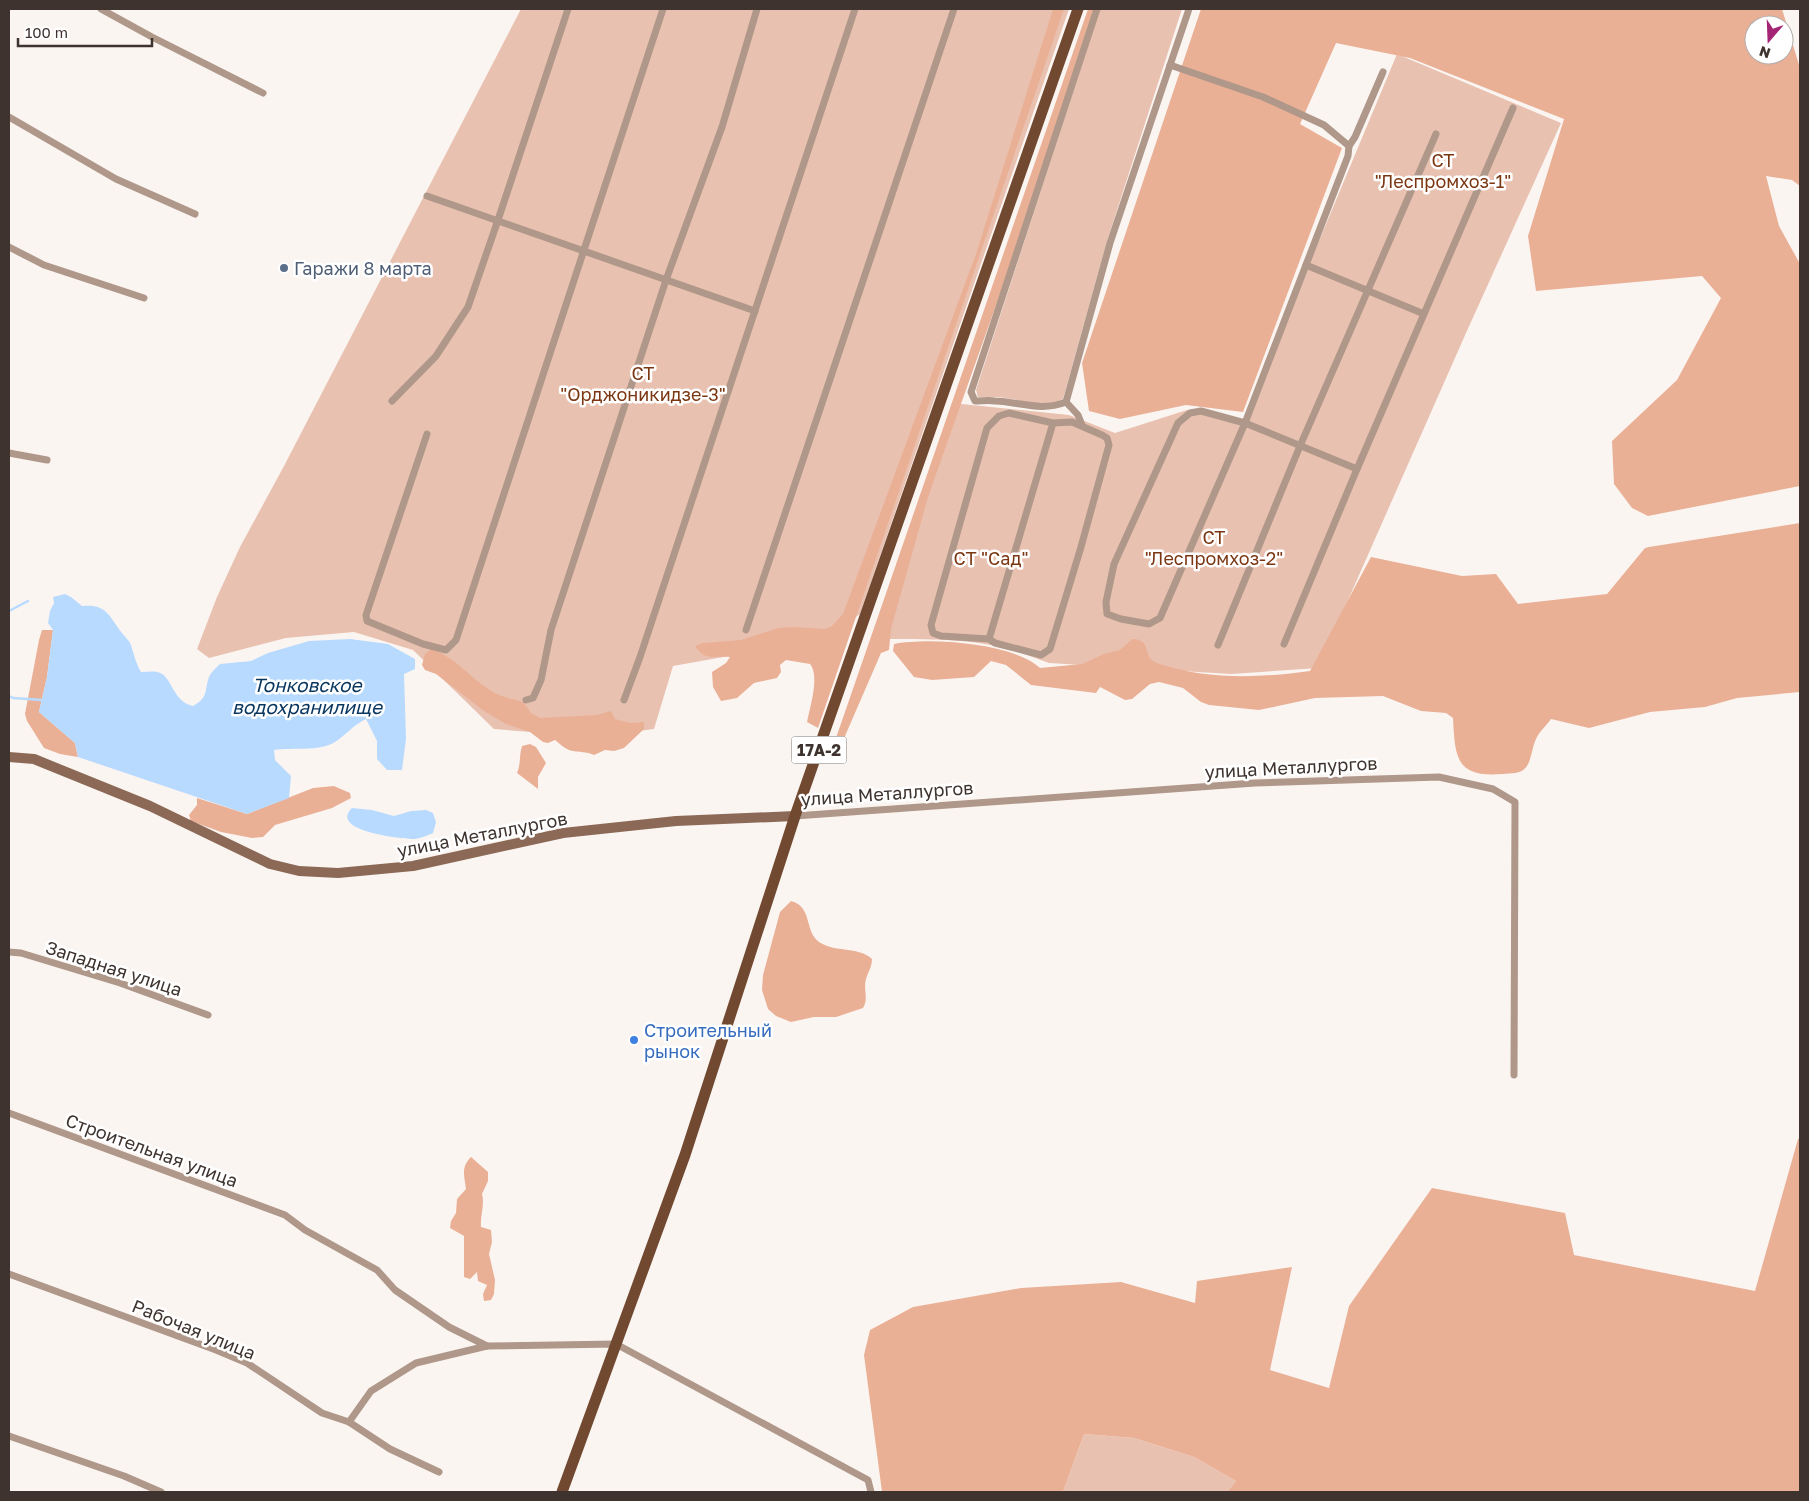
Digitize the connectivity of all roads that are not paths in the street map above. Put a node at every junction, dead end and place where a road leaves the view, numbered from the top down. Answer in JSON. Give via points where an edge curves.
{"nodes":[{"id":1,"x":101,"y":9,"type":"edge"},
{"id":2,"x":568,"y":9,"type":"edge"},
{"id":3,"x":663,"y":9,"type":"edge"},
{"id":4,"x":757,"y":9,"type":"edge"},
{"id":5,"x":855,"y":9,"type":"edge"},
{"id":6,"x":954,"y":9,"type":"edge"},
{"id":7,"x":1078,"y":9,"type":"edge"},
{"id":8,"x":1097,"y":9,"type":"edge"},
{"id":9,"x":1189,"y":9,"type":"edge"},
{"id":10,"x":1170,"y":65,"type":"junction"},
{"id":11,"x":1383,"y":72,"type":"dead end"},
{"id":12,"x":262,"y":92,"type":"dead end"},
{"id":13,"x":1513,"y":108,"type":"dead end"},
{"id":14,"x":9,"y":117,"type":"edge"},
{"id":15,"x":1436,"y":134,"type":"dead end"},
{"id":16,"x":1349,"y":146,"type":"junction"},
{"id":17,"x":427,"y":196,"type":"dead end"},
{"id":18,"x":196,"y":214,"type":"dead end"},
{"id":19,"x":498,"y":220,"type":"junction"},
{"id":20,"x":9,"y":247,"type":"edge"},
{"id":21,"x":583,"y":250,"type":"junction"},
{"id":22,"x":1306,"y":265,"type":"junction"},
{"id":23,"x":666,"y":280,"type":"junction"},
{"id":24,"x":1368,"y":291,"type":"junction"},
{"id":25,"x":144,"y":298,"type":"dead end"},
{"id":26,"x":755,"y":311,"type":"junction"},
{"id":27,"x":1424,"y":314,"type":"junction"},
{"id":28,"x":392,"y":402,"type":"dead end"},
{"id":29,"x":1066,"y":402,"type":"junction"},
{"id":30,"x":1245,"y":423,"type":"junction"},
{"id":31,"x":1053,"y":424,"type":"junction"},
{"id":32,"x":1082,"y":425,"type":"junction"},
{"id":33,"x":427,"y":434,"type":"dead end"},
{"id":34,"x":1300,"y":446,"type":"junction"},
{"id":35,"x":9,"y":453,"type":"edge"},
{"id":36,"x":47,"y":460,"type":"dead end"},
{"id":37,"x":1357,"y":469,"type":"junction"},
{"id":38,"x":746,"y":630,"type":"dead end"},
{"id":39,"x":990,"y":639,"type":"junction"},
{"id":40,"x":1284,"y":644,"type":"dead end"},
{"id":41,"x":1218,"y":646,"type":"dead end"},
{"id":42,"x":526,"y":700,"type":"dead end"},
{"id":43,"x":624,"y":700,"type":"dead end"},
{"id":44,"x":9,"y":757,"type":"edge"},
{"id":45,"x":795,"y":816,"type":"junction"},
{"id":46,"x":9,"y":952,"type":"edge"},
{"id":47,"x":208,"y":1015,"type":"dead end"},
{"id":48,"x":1514,"y":1075,"type":"dead end"},
{"id":49,"x":9,"y":1113,"type":"edge"},
{"id":50,"x":9,"y":1274,"type":"edge"},
{"id":51,"x":616,"y":1344,"type":"junction"},
{"id":52,"x":487,"y":1346,"type":"junction"},
{"id":53,"x":349,"y":1422,"type":"junction"},
{"id":54,"x":9,"y":1436,"type":"edge"},
{"id":55,"x":439,"y":1472,"type":"dead end"},
{"id":56,"x":161,"y":1492,"type":"edge"},
{"id":57,"x":562,"y":1492,"type":"edge"},
{"id":58,"x":871,"y":1492,"type":"edge"}],
"edges":[{"from":1,"to":12,"type":"street"},
{"from":2,"to":19,"type":"street"},
{"from":3,"to":21,"type":"street"},
{"from":4,"to":23,"type":"street","via":[[722,127]]},
{"from":5,"to":26,"type":"street"},
{"from":6,"to":38,"type":"street"},
{"from":7,"to":45,"type":"main road","number":"17А-2"},
{"from":8,"to":29,"type":"street","via":[[971,392],[975,401],[1046,407]]},
{"from":9,"to":10,"type":"street"},
{"from":10,"to":16,"type":"street","via":[[1263,97],[1324,125]]},
{"from":10,"to":29,"type":"street","via":[[1110,243]]},
{"from":11,"to":16,"type":"street"},
{"from":13,"to":27,"type":"street"},
{"from":14,"to":18,"type":"street","via":[[116,178]]},
{"from":15,"to":24,"type":"street"},
{"from":16,"to":22,"type":"street"},
{"from":17,"to":19,"type":"street"},
{"from":19,"to":21,"type":"street"},
{"from":19,"to":28,"type":"street","via":[[468,307],[436,356]]},
{"from":20,"to":25,"type":"street","via":[[44,265]]},
{"from":21,"to":23,"type":"street"},
{"from":21,"to":33,"type":"street","via":[[456,640],[446,650],[367,621],[366,615]]},
{"from":22,"to":24,"type":"street"},
{"from":22,"to":30,"type":"street"},
{"from":23,"to":26,"type":"street"},
{"from":23,"to":42,"type":"street","via":[[550,630],[541,680],[533,698]]},
{"from":24,"to":27,"type":"street"},
{"from":24,"to":34,"type":"street"},
{"from":26,"to":43,"type":"street"},
{"from":27,"to":37,"type":"street"},
{"from":29,"to":32,"type":"street"},
{"from":30,"to":30,"type":"street","via":[[1201,411],[1190,413],[1178,423],[1114,564],[1106,602],[1107,614],[1149,624],[1160,618]]},
{"from":30,"to":34,"type":"street"},
{"from":31,"to":32,"type":"street","via":[[1072,422]]},
{"from":31,"to":39,"type":"street"},
{"from":31,"to":39,"type":"street","via":[[1009,412],[999,416],[987,428],[931,625],[933,633],[941,636]]},
{"from":32,"to":39,"type":"street","via":[[1107,438],[1109,445],[1050,649],[1041,655]]},
{"from":34,"to":37,"type":"street"},
{"from":34,"to":41,"type":"street"},
{"from":35,"to":36,"type":"street"},
{"from":37,"to":40,"type":"street"},
{"from":44,"to":45,"type":"street","name":"улица Металлургов","via":[[34,759],[150,806],[270,864],[299,871],[338,873],[413,866],[563,833],[676,821]]},
{"from":45,"to":48,"type":"street","name":"улица Металлургов","via":[[1275,782],[1439,777],[1493,789],[1516,802]]},
{"from":45,"to":51,"type":"main road","number":"17А-2","via":[[684,1155]]},
{"from":46,"to":47,"type":"street","name":"Западная улица","via":[[120,983]]},
{"from":49,"to":52,"type":"street","name":"Строительная улица","via":[[285,1215],[305,1230],[377,1270],[394,1290],[449,1327]]},
{"from":50,"to":53,"type":"street","name":"Рабочая улица","via":[[247,1363],[322,1412]]},
{"from":51,"to":52,"type":"street"},
{"from":51,"to":57,"type":"main road","number":"17А-2"},
{"from":51,"to":58,"type":"street","via":[[868,1480]]},
{"from":52,"to":53,"type":"street","via":[[416,1363],[370,1391]]},
{"from":53,"to":55,"type":"street","name":"Рабочая улица","via":[[390,1449]]},
{"from":54,"to":56,"type":"street"}]}
